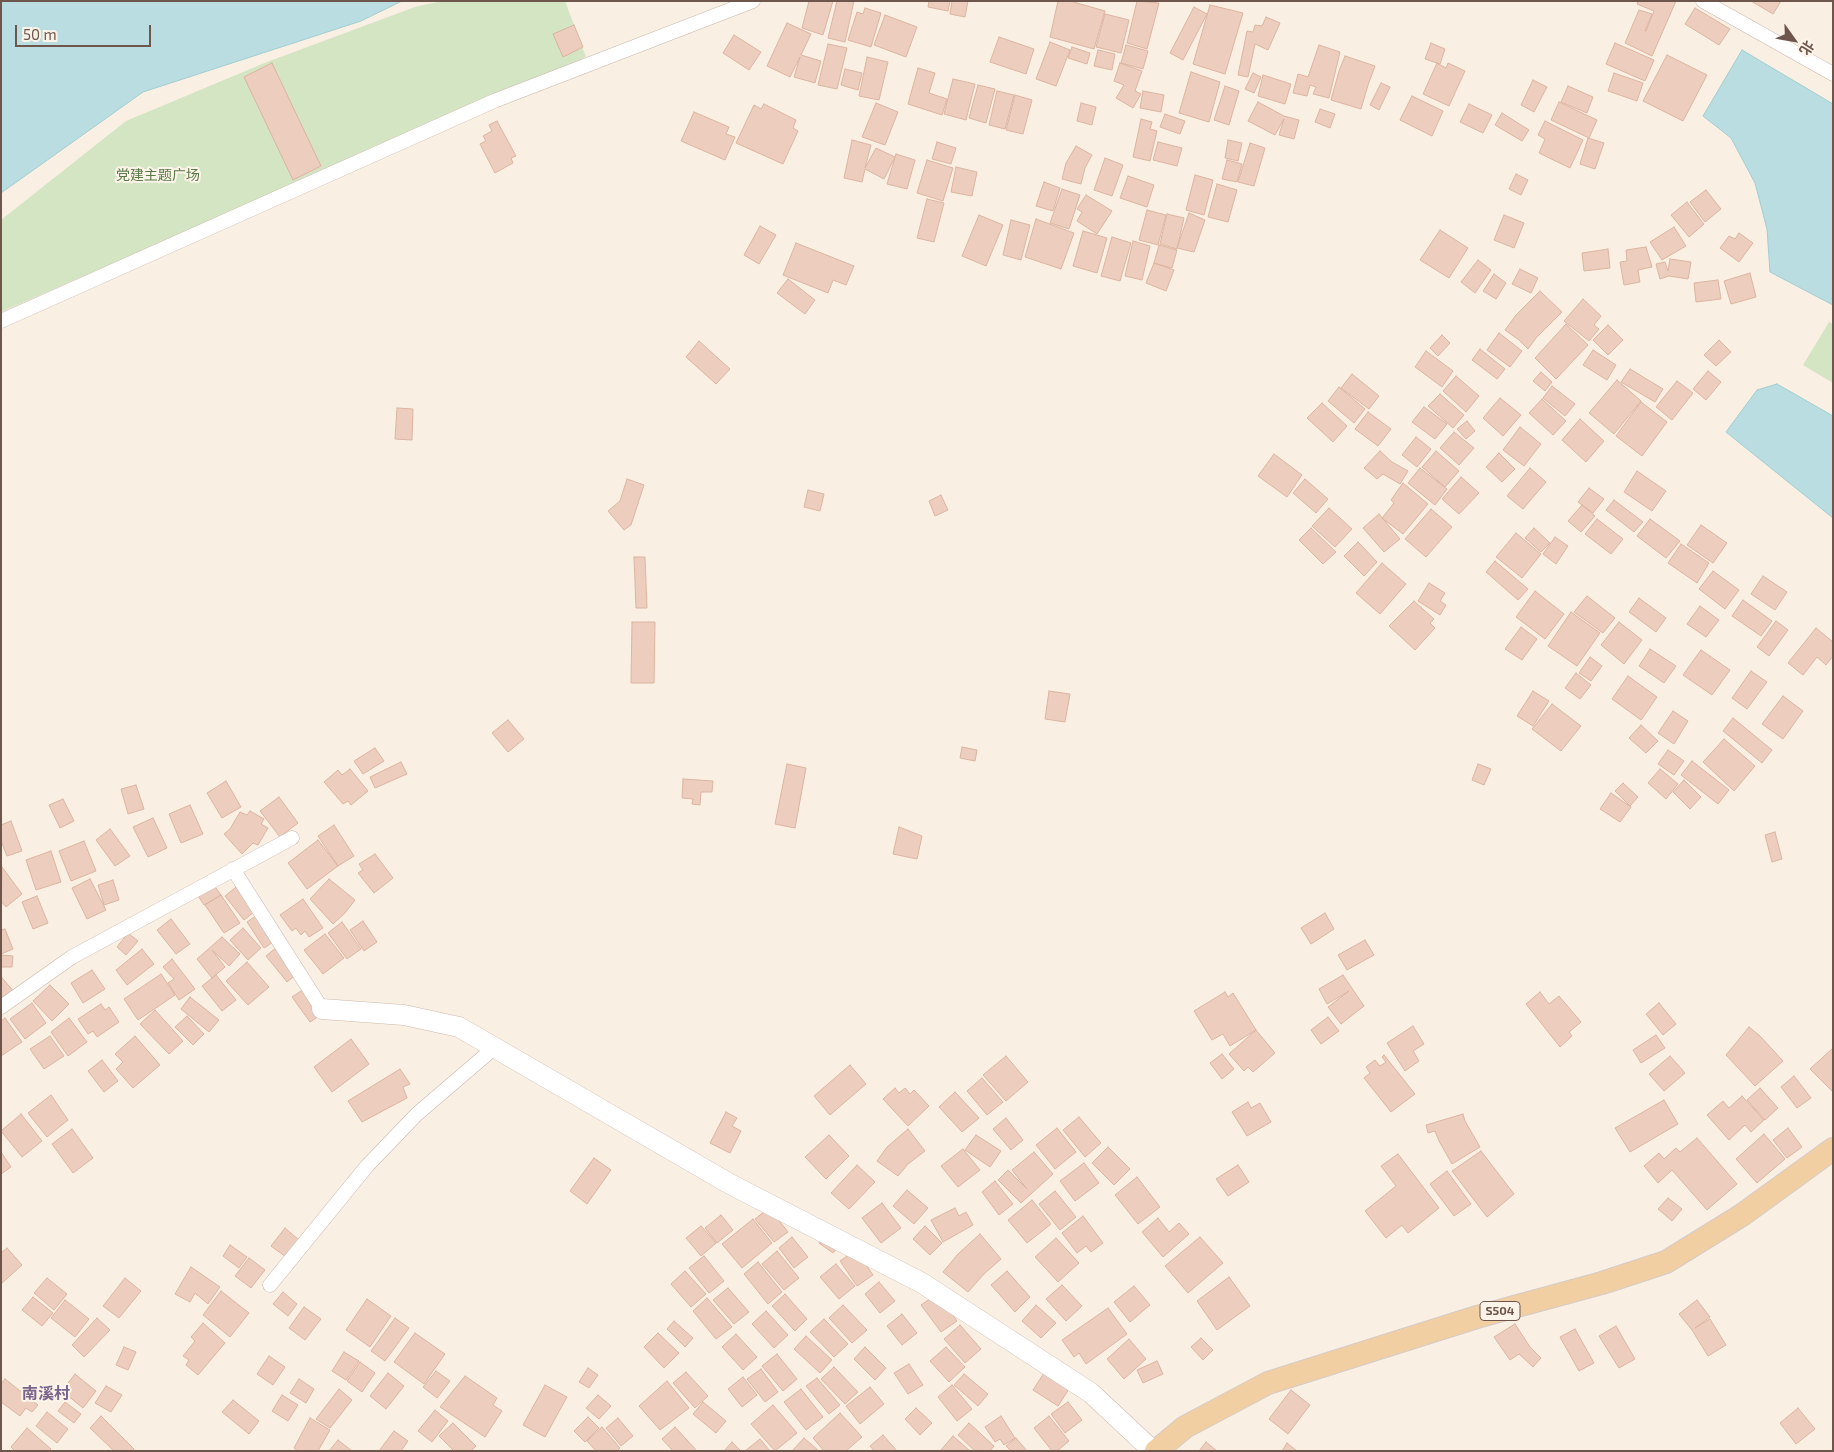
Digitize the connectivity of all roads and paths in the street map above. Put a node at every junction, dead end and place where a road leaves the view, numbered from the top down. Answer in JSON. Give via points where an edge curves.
{"nodes":[{"id":1,"x":753,"y":1,"type":"edge"},
{"id":2,"x":1703,"y":1,"type":"edge"},
{"id":3,"x":1833,"y":74,"type":"edge"},
{"id":4,"x":1,"y":321,"type":"edge"},
{"id":5,"x":292,"y":838,"type":"dead end"},
{"id":6,"x":233,"y":869,"type":"junction"},
{"id":7,"x":1,"y":1007,"type":"edge"},
{"id":8,"x":322,"y":1009,"type":"joint"},
{"id":9,"x":494,"y":1048,"type":"junction"},
{"id":10,"x":1833,"y":1149,"type":"edge"},
{"id":11,"x":270,"y":1285,"type":"dead end"},
{"id":12,"x":1155,"y":1451,"type":"edge"}],
"edges":[{"from":1,"to":4,"type":"street","via":[[494,101]]},
{"from":2,"to":3,"type":"street"},
{"from":5,"to":6,"type":"street"},
{"from":6,"to":7,"type":"street","via":[[72,957]]},
{"from":6,"to":8,"type":"street"},
{"from":8,"to":9,"type":"street","via":[[404,1015],[460,1027]]},
{"from":9,"to":11,"type":"street","via":[[417,1114],[367,1166]]},
{"from":9,"to":12,"type":"street","via":[[730,1184],[922,1282],[1091,1393]]},
{"from":10,"to":12,"type":"main road","number":"S504","via":[[1742,1215],[1666,1262],[1268,1383],[1185,1427]]}]}
